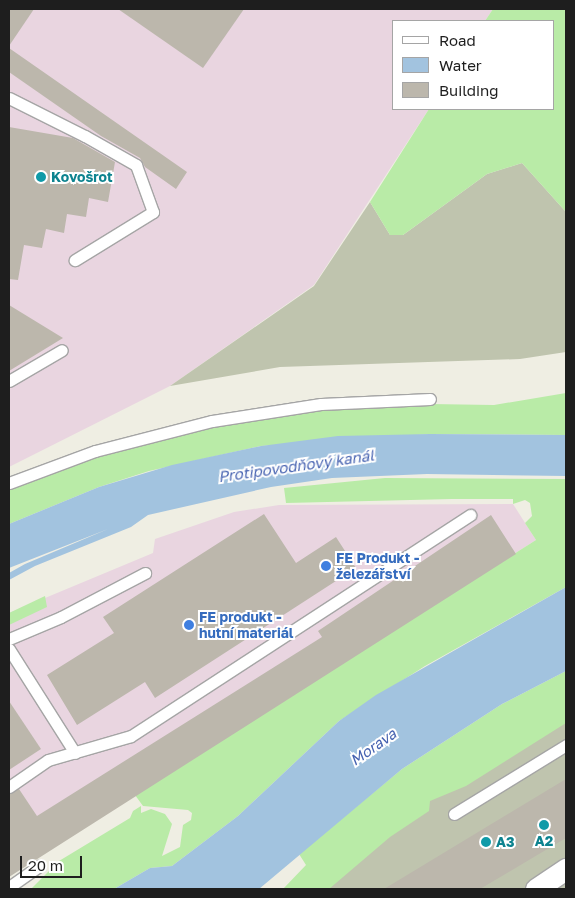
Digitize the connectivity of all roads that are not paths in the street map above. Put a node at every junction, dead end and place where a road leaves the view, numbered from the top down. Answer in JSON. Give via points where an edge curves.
{"nodes":[{"id":1,"x":9,"y":98,"type":"edge"},
{"id":2,"x":75,"y":260,"type":"dead end"},
{"id":3,"x":62,"y":350,"type":"dead end"},
{"id":4,"x":9,"y":381,"type":"edge"},
{"id":5,"x":430,"y":399,"type":"dead end"},
{"id":6,"x":9,"y":483,"type":"edge"},
{"id":7,"x":470,"y":515,"type":"dead end"},
{"id":8,"x":145,"y":574,"type":"dead end"},
{"id":9,"x":9,"y":639,"type":"edge"},
{"id":10,"x":9,"y":649,"type":"edge"},
{"id":11,"x":566,"y":745,"type":"edge"},
{"id":12,"x":75,"y":752,"type":"junction"},
{"id":13,"x":9,"y":786,"type":"edge"},
{"id":14,"x":454,"y":814,"type":"dead end"},
{"id":15,"x":38,"y":866,"type":"dead end"},
{"id":16,"x":566,"y":869,"type":"edge"},
{"id":17,"x":9,"y":887,"type":"edge"},
{"id":18,"x":536,"y":889,"type":"edge"}],
"edges":[{"from":1,"to":2,"type":"lane","via":[[136,165],[153,212]]},
{"from":3,"to":4,"type":"lane"},
{"from":5,"to":6,"type":"lane","via":[[321,404],[212,421],[95,451]]},
{"from":7,"to":12,"type":"lane","via":[[131,736]]},
{"from":8,"to":9,"type":"lane","via":[[61,617]]},
{"from":10,"to":12,"type":"lane"},
{"from":11,"to":14,"type":"lane"},
{"from":12,"to":13,"type":"lane","via":[[48,760]]},
{"from":15,"to":17,"type":"lane"},
{"from":16,"to":18,"type":"street"}]}
